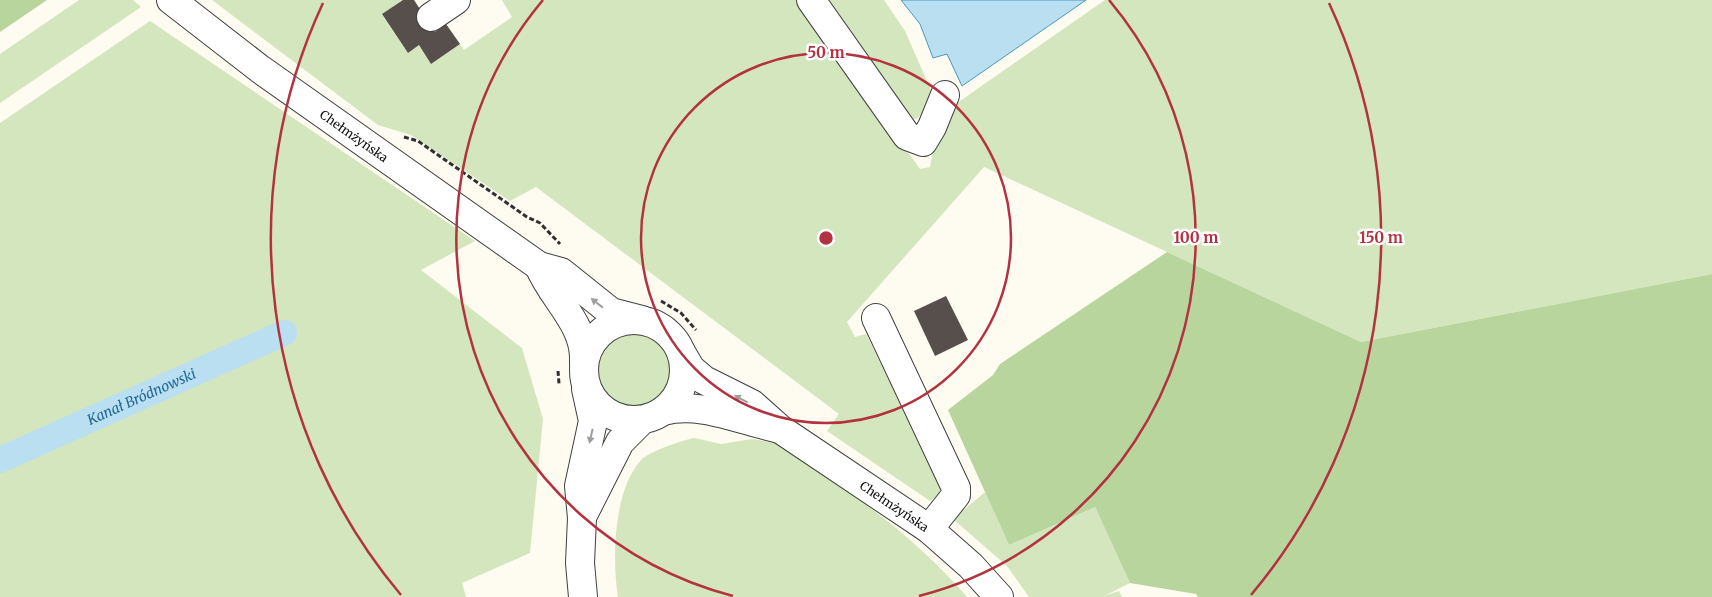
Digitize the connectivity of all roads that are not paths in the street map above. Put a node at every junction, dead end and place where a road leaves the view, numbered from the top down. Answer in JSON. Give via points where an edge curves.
{"nodes":[{"id":1,"x":171,"y":0,"type":"edge"},
{"id":2,"x":456,"y":0,"type":"edge"},
{"id":3,"x":811,"y":0,"type":"edge"},
{"id":4,"x":432,"y":17,"type":"dead end"},
{"id":5,"x":945,"y":95,"type":"dead end"},
{"id":6,"x":540,"y":266,"type":"junction"},
{"id":7,"x":650,"y":310,"type":"junction"},
{"id":8,"x":876,"y":318,"type":"dead end"},
{"id":9,"x":691,"y":345,"type":"junction"},
{"id":10,"x":585,"y":375,"type":"junction"},
{"id":11,"x":652,"y":416,"type":"junction"},
{"id":12,"x":780,"y":428,"type":"junction"},
{"id":13,"x":582,"y":518,"type":"junction"},
{"id":14,"x":929,"y":529,"type":"junction"},
{"id":15,"x":583,"y":597,"type":"edge"},
{"id":16,"x":999,"y":597,"type":"edge"}],
"edges":[{"from":1,"to":6,"type":"street","name":"Chełmżyńska","via":[[234,50]]},
{"from":2,"to":4,"type":"street"},
{"from":3,"to":5,"type":"street","via":[[907,136],[923,142]]},
{"from":7,"to":6,"type":"street","name":"Chełmżyńska","one_way":true,"via":[[611,312],[561,272]]},
{"from":6,"to":10,"type":"street","via":[[546,284],[580,334]]},
{"from":7,"to":9,"type":"street","via":[[655,324]]},
{"from":7,"to":10,"type":"street","via":[[604,329],[594,338]]},
{"from":8,"to":14,"type":"street","via":[[956,488],[956,495]]},
{"from":9,"to":11,"type":"street","via":[[681,388],[674,401]]},
{"from":12,"to":9,"type":"street","name":"Chełmżyńska","one_way":true,"via":[[752,404],[704,380],[691,369]]},
{"from":10,"to":11,"type":"street","via":[[595,403],[608,414],[630,421]]},
{"from":10,"to":13,"type":"street","one_way":true,"via":[[593,421],[579,486]]},
{"from":11,"to":12,"type":"street","name":"Chełmżyńska","via":[[678,408],[696,409]]},
{"from":11,"to":13,"type":"street","via":[[620,442]]},
{"from":12,"to":14,"type":"street","name":"Chełmżyńska"},
{"from":13,"to":15,"type":"street","via":[[580,563]]},
{"from":14,"to":16,"type":"street","name":"Chełmżyńska","via":[[965,560]]}]}
